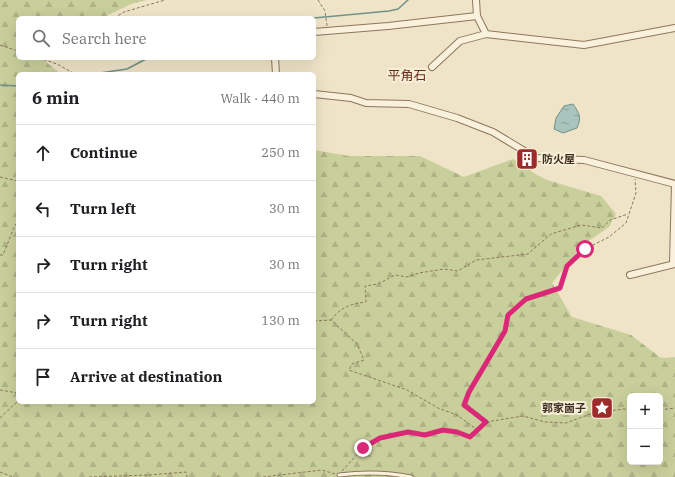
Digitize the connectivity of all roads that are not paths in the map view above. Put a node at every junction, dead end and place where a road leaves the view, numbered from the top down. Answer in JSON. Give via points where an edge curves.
{"nodes":[{"id":1,"x":476,"y":0,"type":"edge"},
{"id":2,"x":477,"y":16,"type":"junction"},
{"id":3,"x":675,"y":28,"type":"edge"},
{"id":4,"x":316,"y":32,"type":"edge"},
{"id":5,"x":486,"y":34,"type":"junction"},
{"id":6,"x":275,"y":60,"type":"edge"},
{"id":7,"x":432,"y":67,"type":"dead end"},
{"id":8,"x":276,"y":72,"type":"edge"},
{"id":9,"x":316,"y":94,"type":"edge"},
{"id":10,"x":675,"y":184,"type":"edge"},
{"id":11,"x":674,"y":264,"type":"edge"},
{"id":12,"x":630,"y":275,"type":"dead end"},
{"id":13,"x":339,"y":475,"type":"road end"},
{"id":14,"x":411,"y":477,"type":"edge"}],
"edges":[{"from":1,"to":2,"type":"street"},
{"from":2,"to":4,"type":"street"},
{"from":2,"to":5,"type":"street"},
{"from":3,"to":5,"type":"street","via":[[584,45]]},
{"from":5,"to":7,"type":"street","via":[[460,41]]},
{"from":6,"to":8,"type":"street"},
{"from":9,"to":10,"type":"street","via":[[351,98],[366,103],[409,104],[493,132],[536,158],[584,160]]},
{"from":10,"to":11,"type":"street"},
{"from":11,"to":12,"type":"street"},
{"from":13,"to":14,"type":"lane","via":[[365,472]]}]}
